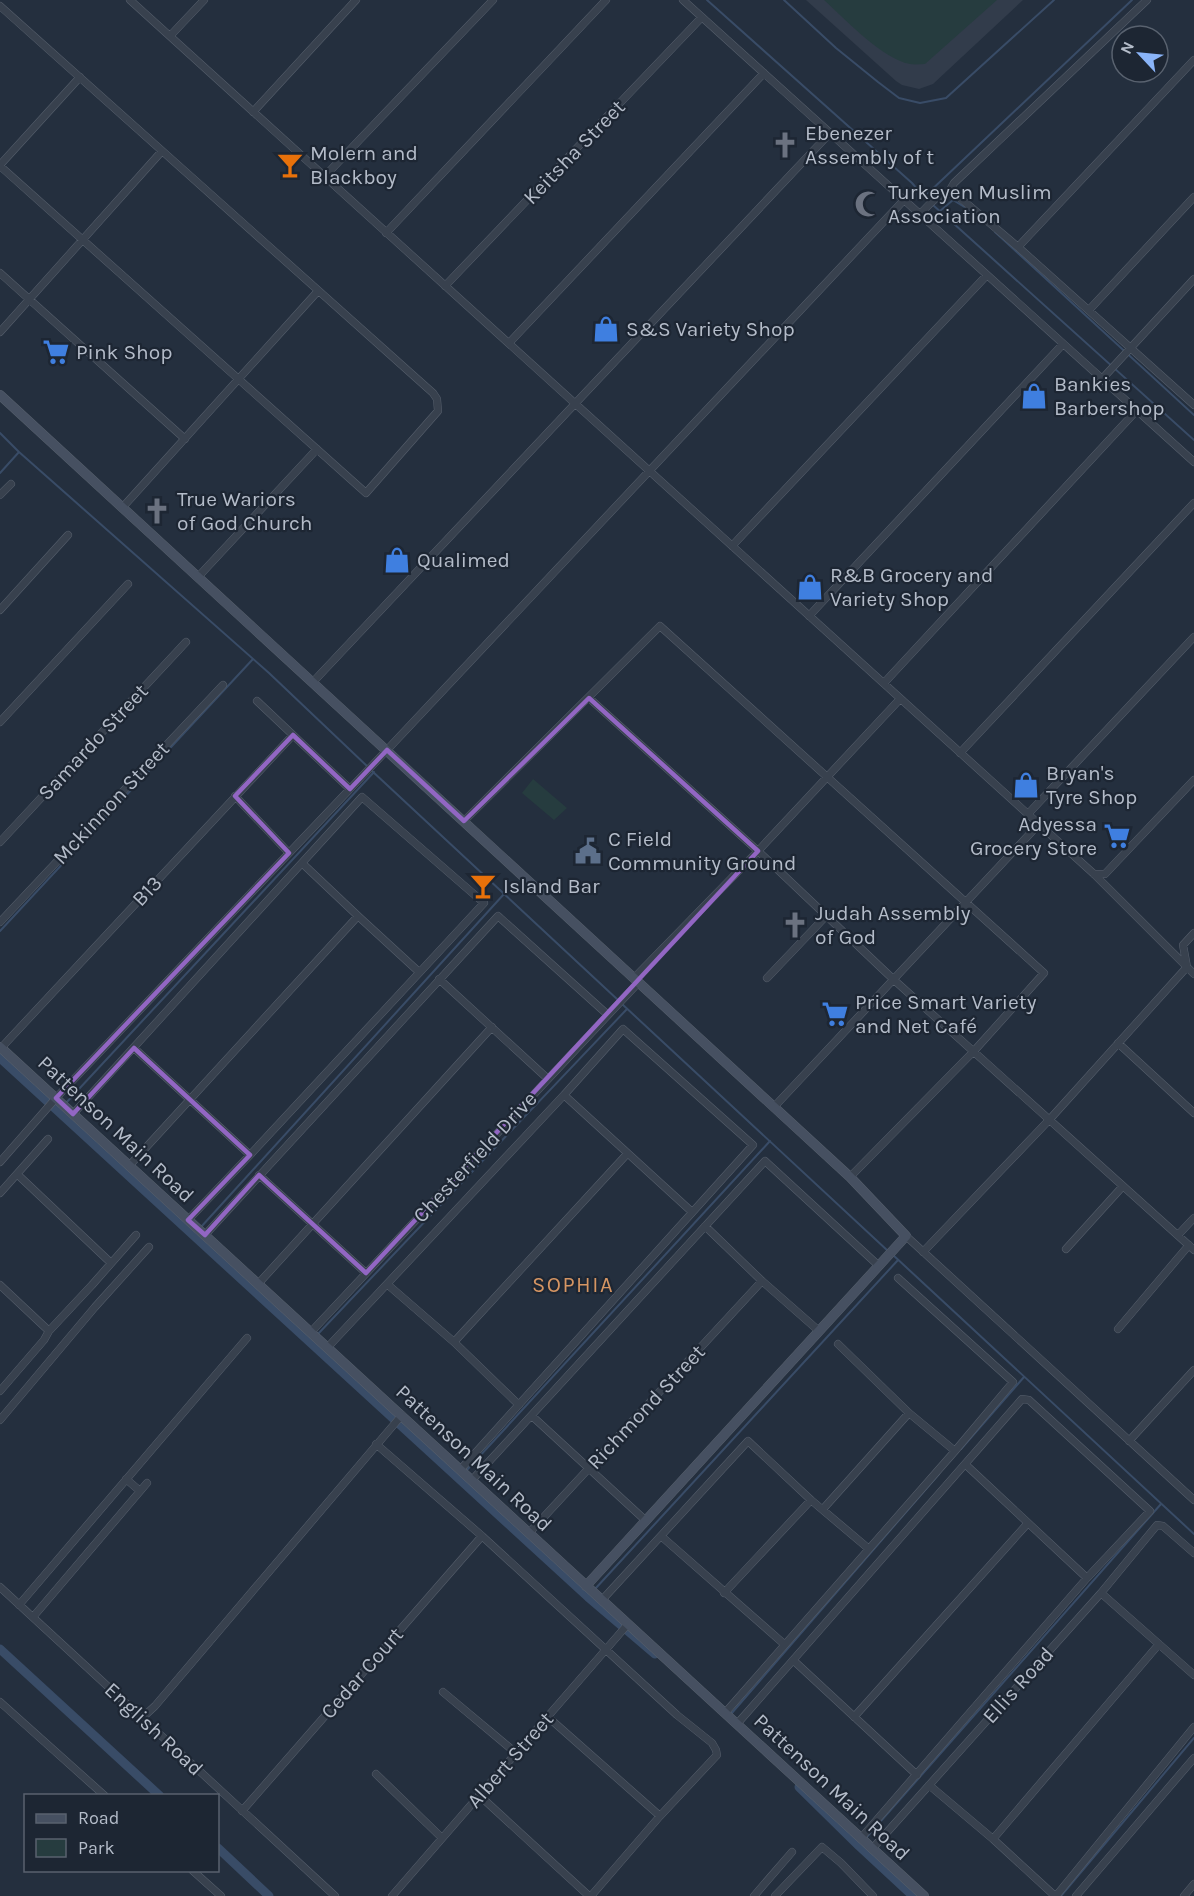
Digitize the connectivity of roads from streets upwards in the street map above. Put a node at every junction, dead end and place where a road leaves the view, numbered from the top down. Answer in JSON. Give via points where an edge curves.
{"nodes":[{"id":1,"x":204,"y":0,"type":"edge"},
{"id":2,"x":356,"y":0,"type":"edge"},
{"id":3,"x":493,"y":0,"type":"edge"},
{"id":4,"x":606,"y":0,"type":"edge"},
{"id":5,"x":683,"y":0,"type":"edge"},
{"id":6,"x":1147,"y":0,"type":"edge"},
{"id":7,"x":133,"y":1,"type":"edge"},
{"id":8,"x":0,"y":6,"type":"edge"},
{"id":9,"x":702,"y":17,"type":"junction"},
{"id":10,"x":170,"y":36,"type":"junction"},
{"id":11,"x":1194,"y":60,"type":"edge"},
{"id":12,"x":764,"y":73,"type":"junction"},
{"id":13,"x":80,"y":77,"type":"junction"},
{"id":14,"x":254,"y":112,"type":"junction"},
{"id":15,"x":830,"y":133,"type":"junction"},
{"id":16,"x":162,"y":151,"type":"junction"},
{"id":17,"x":0,"y":165,"type":"edge"},
{"id":18,"x":324,"y":177,"type":"junction"},
{"id":19,"x":948,"y":193,"type":"junction"},
{"id":20,"x":1194,"y":197,"type":"edge"},
{"id":21,"x":904,"y":200,"type":"junction"},
{"id":22,"x":920,"y":214,"type":"junction"},
{"id":23,"x":386,"y":233,"type":"junction"},
{"id":24,"x":82,"y":240,"type":"junction"},
{"id":25,"x":1018,"y":247,"type":"junction"},
{"id":26,"x":0,"y":273,"type":"edge"},
{"id":27,"x":987,"y":275,"type":"junction"},
{"id":28,"x":1194,"y":279,"type":"edge"},
{"id":29,"x":445,"y":286,"type":"junction"},
{"id":30,"x":318,"y":291,"type":"junction"},
{"id":31,"x":29,"y":299,"type":"junction"},
{"id":32,"x":1089,"y":310,"type":"junction"},
{"id":33,"x":0,"y":332,"type":"edge"},
{"id":34,"x":508,"y":343,"type":"junction"},
{"id":35,"x":1063,"y":344,"type":"junction"},
{"id":36,"x":1131,"y":348,"type":"junction"},
{"id":37,"x":239,"y":379,"type":"junction"},
{"id":38,"x":1102,"y":379,"type":"junction"},
{"id":39,"x":0,"y":395,"type":"edge"},
{"id":40,"x":576,"y":404,"type":"junction"},
{"id":41,"x":1194,"y":405,"type":"edge"},
{"id":42,"x":1137,"y":410,"type":"junction"},
{"id":43,"x":185,"y":439,"type":"junction"},
{"id":44,"x":317,"y":449,"type":"junction"},
{"id":45,"x":1194,"y":462,"type":"edge"},
{"id":46,"x":650,"y":471,"type":"junction"},
{"id":47,"x":11,"y":484,"type":"dead end"},
{"id":48,"x":0,"y":495,"type":"edge"},
{"id":49,"x":1194,"y":503,"type":"edge"},
{"id":50,"x":122,"y":508,"type":"junction"},
{"id":51,"x":68,"y":536,"type":"dead end"},
{"id":52,"x":732,"y":546,"type":"junction"},
{"id":53,"x":198,"y":577,"type":"junction"},
{"id":54,"x":128,"y":584,"type":"dead end"},
{"id":55,"x":0,"y":610,"type":"edge"},
{"id":56,"x":809,"y":616,"type":"junction"},
{"id":57,"x":1194,"y":637,"type":"edge"},
{"id":58,"x":186,"y":642,"type":"dead end"},
{"id":59,"x":313,"y":682,"type":"junction"},
{"id":60,"x":884,"y":683,"type":"junction"},
{"id":61,"x":223,"y":686,"type":"dead end"},
{"id":62,"x":590,"y":698,"type":"junction"},
{"id":63,"x":900,"y":699,"type":"junction"},
{"id":64,"x":257,"y":701,"type":"dead end"},
{"id":65,"x":0,"y":722,"type":"edge"},
{"id":66,"x":293,"y":735,"type":"junction"},
{"id":67,"x":387,"y":750,"type":"junction"},
{"id":68,"x":960,"y":753,"type":"junction"},
{"id":69,"x":827,"y":777,"type":"junction"},
{"id":70,"x":1194,"y":780,"type":"edge"},
{"id":71,"x":350,"y":789,"type":"junction"},
{"id":72,"x":235,"y":796,"type":"junction"},
{"id":73,"x":1028,"y":814,"type":"junction"},
{"id":74,"x":464,"y":821,"type":"junction"},
{"id":75,"x":1039,"y":824,"type":"junction"},
{"id":76,"x":0,"y":842,"type":"edge"},
{"id":77,"x":758,"y":851,"type":"junction"},
{"id":78,"x":289,"y":853,"type":"junction"},
{"id":79,"x":303,"y":864,"type":"junction"},
{"id":80,"x":1094,"y":874,"type":"junction"},
{"id":81,"x":966,"y":902,"type":"junction"},
{"id":82,"x":358,"y":916,"type":"junction"},
{"id":83,"x":826,"y":916,"type":"junction"},
{"id":84,"x":0,"y":922,"type":"edge"},
{"id":85,"x":1194,"y":933,"type":"edge"},
{"id":86,"x":1187,"y":967,"type":"junction"},
{"id":87,"x":419,"y":972,"type":"junction"},
{"id":88,"x":1194,"y":974,"type":"edge"},
{"id":89,"x":766,"y":978,"type":"dead end"},
{"id":90,"x":440,"y":979,"type":"junction"},
{"id":91,"x":893,"y":979,"type":"junction"},
{"id":92,"x":637,"y":980,"type":"junction"},
{"id":93,"x":608,"y":1015,"type":"junction"},
{"id":94,"x":492,"y":1027,"type":"junction"},
{"id":95,"x":1118,"y":1042,"type":"junction"},
{"id":96,"x":1,"y":1048,"type":"edge"},
{"id":97,"x":134,"y":1048,"type":"junction"},
{"id":98,"x":974,"y":1051,"type":"junction"},
{"id":99,"x":548,"y":1079,"type":"junction"},
{"id":100,"x":564,"y":1095,"type":"junction"},
{"id":101,"x":57,"y":1099,"type":"junction"},
{"id":102,"x":190,"y":1099,"type":"junction"},
{"id":103,"x":774,"y":1107,"type":"junction"},
{"id":104,"x":71,"y":1112,"type":"junction"},
{"id":105,"x":1194,"y":1113,"type":"edge"},
{"id":106,"x":1050,"y":1119,"type":"junction"},
{"id":107,"x":48,"y":1139,"type":"dead end"},
{"id":108,"x":627,"y":1154,"type":"junction"},
{"id":109,"x":250,"y":1155,"type":"junction"},
{"id":110,"x":0,"y":1162,"type":"edge"},
{"id":111,"x":129,"y":1166,"type":"junction"},
{"id":112,"x":17,"y":1174,"type":"junction"},
{"id":113,"x":259,"y":1175,"type":"junction"},
{"id":114,"x":850,"y":1177,"type":"junction"},
{"id":115,"x":1123,"y":1186,"type":"junction"},
{"id":116,"x":0,"y":1193,"type":"edge"},
{"id":117,"x":692,"y":1212,"type":"junction"},
{"id":118,"x":1194,"y":1218,"type":"edge"},
{"id":119,"x":189,"y":1221,"type":"junction"},
{"id":120,"x":313,"y":1224,"type":"junction"},
{"id":121,"x":705,"y":1226,"type":"junction"},
{"id":122,"x":203,"y":1234,"type":"junction"},
{"id":123,"x":136,"y":1235,"type":"dead end"},
{"id":124,"x":1178,"y":1235,"type":"junction"},
{"id":125,"x":906,"y":1236,"type":"junction"},
{"id":126,"x":149,"y":1247,"type":"dead end"},
{"id":127,"x":1192,"y":1248,"type":"edge"},
{"id":128,"x":1066,"y":1250,"type":"dead end"},
{"id":129,"x":923,"y":1252,"type":"junction"},
{"id":130,"x":111,"y":1263,"type":"junction"},
{"id":131,"x":881,"y":1264,"type":"junction"},
{"id":132,"x":366,"y":1273,"type":"junction"},
{"id":133,"x":898,"y":1278,"type":"dead end"},
{"id":134,"x":762,"y":1281,"type":"junction"},
{"id":135,"x":258,"y":1284,"type":"junction"},
{"id":136,"x":387,"y":1284,"type":"junction"},
{"id":137,"x":0,"y":1285,"type":"edge"},
{"id":138,"x":1118,"y":1329,"type":"dead end"},
{"id":139,"x":49,"y":1331,"type":"junction"},
{"id":140,"x":819,"y":1331,"type":"junction"},
{"id":141,"x":311,"y":1332,"type":"junction"},
{"id":142,"x":247,"y":1338,"type":"dead end"},
{"id":143,"x":454,"y":1342,"type":"junction"},
{"id":144,"x":838,"y":1344,"type":"dead end"},
{"id":145,"x":327,"y":1348,"type":"junction"},
{"id":146,"x":1194,"y":1370,"type":"edge"},
{"id":147,"x":0,"y":1391,"type":"edge"},
{"id":148,"x":519,"y":1405,"type":"junction"},
{"id":149,"x":909,"y":1413,"type":"junction"},
{"id":150,"x":532,"y":1416,"type":"junction"},
{"id":151,"x":400,"y":1418,"type":"junction"},
{"id":152,"x":0,"y":1420,"type":"edge"},
{"id":153,"x":1129,"y":1440,"type":"junction"},
{"id":154,"x":376,"y":1444,"type":"junction"},
{"id":155,"x":955,"y":1451,"type":"junction"},
{"id":156,"x":965,"y":1464,"type":"junction"},
{"id":157,"x":589,"y":1468,"type":"junction"},
{"id":158,"x":460,"y":1470,"type":"junction"},
{"id":159,"x":126,"y":1479,"type":"junction"},
{"id":160,"x":472,"y":1480,"type":"junction"},
{"id":161,"x":147,"y":1483,"type":"dead end"},
{"id":162,"x":140,"y":1491,"type":"junction"},
{"id":163,"x":811,"y":1500,"type":"junction"},
{"id":164,"x":1194,"y":1500,"type":"edge"},
{"id":165,"x":823,"y":1509,"type":"junction"},
{"id":166,"x":645,"y":1520,"type":"junction"},
{"id":167,"x":1028,"y":1522,"type":"junction"},
{"id":168,"x":529,"y":1533,"type":"junction"},
{"id":169,"x":482,"y":1536,"type":"junction"},
{"id":170,"x":661,"y":1536,"type":"junction"},
{"id":171,"x":869,"y":1549,"type":"junction"},
{"id":172,"x":1194,"y":1553,"type":"edge"},
{"id":173,"x":1087,"y":1578,"type":"junction"},
{"id":174,"x":586,"y":1586,"type":"junction"},
{"id":175,"x":0,"y":1587,"type":"edge"},
{"id":176,"x":724,"y":1593,"type":"junction"},
{"id":177,"x":1101,"y":1593,"type":"junction"},
{"id":178,"x":602,"y":1600,"type":"junction"},
{"id":179,"x":19,"y":1605,"type":"junction"},
{"id":180,"x":33,"y":1617,"type":"junction"},
{"id":181,"x":627,"y":1625,"type":"junction"},
{"id":182,"x":784,"y":1644,"type":"junction"},
{"id":183,"x":1159,"y":1644,"type":"junction"},
{"id":184,"x":606,"y":1649,"type":"junction"},
{"id":185,"x":793,"y":1660,"type":"junction"},
{"id":186,"x":1194,"y":1675,"type":"edge"},
{"id":187,"x":443,"y":1692,"type":"dead end"},
{"id":188,"x":0,"y":1702,"type":"edge"},
{"id":189,"x":548,"y":1717,"type":"junction"},
{"id":190,"x":854,"y":1717,"type":"junction"},
{"id":191,"x":142,"y":1718,"type":"junction"},
{"id":192,"x":730,"y":1718,"type":"junction"},
{"id":193,"x":1194,"y":1728,"type":"edge"},
{"id":194,"x":516,"y":1753,"type":"junction"},
{"id":195,"x":1194,"y":1758,"type":"edge"},
{"id":196,"x":376,"y":1774,"type":"dead end"},
{"id":197,"x":917,"y":1775,"type":"junction"},
{"id":198,"x":929,"y":1785,"type":"junction"},
{"id":199,"x":103,"y":1794,"type":"edge"},
{"id":200,"x":479,"y":1795,"type":"junction"},
{"id":201,"x":242,"y":1810,"type":"junction"},
{"id":202,"x":660,"y":1816,"type":"junction"},
{"id":203,"x":442,"y":1838,"type":"junction"},
{"id":204,"x":861,"y":1838,"type":"junction"},
{"id":205,"x":993,"y":1839,"type":"junction"},
{"id":206,"x":872,"y":1849,"type":"junction"},
{"id":207,"x":792,"y":1852,"type":"dead end"},
{"id":208,"x":194,"y":1872,"type":"edge"},
{"id":209,"x":1194,"y":1884,"type":"edge"},
{"id":210,"x":221,"y":1896,"type":"edge"},
{"id":211,"x":335,"y":1896,"type":"edge"},
{"id":212,"x":392,"y":1896,"type":"edge"},
{"id":213,"x":590,"y":1896,"type":"edge"},
{"id":214,"x":754,"y":1896,"type":"edge"},
{"id":215,"x":775,"y":1896,"type":"edge"},
{"id":216,"x":873,"y":1896,"type":"edge"},
{"id":217,"x":924,"y":1896,"type":"edge"},
{"id":218,"x":1056,"y":1896,"type":"edge"},
{"id":219,"x":1076,"y":1896,"type":"edge"},
{"id":220,"x":1184,"y":1896,"type":"edge"}],
"edges":[{"from":1,"to":10,"type":"street"},
{"from":2,"to":14,"type":"street"},
{"from":3,"to":18,"type":"street"},
{"from":4,"to":23,"type":"street"},
{"from":5,"to":9,"type":"street"},
{"from":6,"to":19,"type":"street","via":[[954,183]]},
{"from":7,"to":10,"type":"street"},
{"from":8,"to":13,"type":"street"},
{"from":9,"to":12,"type":"street"},
{"from":9,"to":29,"type":"street","name":"Keitsha Street"},
{"from":10,"to":14,"type":"street"},
{"from":11,"to":25,"type":"street"},
{"from":12,"to":15,"type":"street"},
{"from":12,"to":34,"type":"street"},
{"from":13,"to":16,"type":"street"},
{"from":13,"to":17,"type":"street"},
{"from":14,"to":18,"type":"street"},
{"from":15,"to":21,"type":"street"},
{"from":15,"to":40,"type":"street"},
{"from":16,"to":24,"type":"street"},
{"from":16,"to":30,"type":"street"},
{"from":17,"to":24,"type":"street"},
{"from":18,"to":23,"type":"street"},
{"from":19,"to":22,"type":"street"},
{"from":19,"to":25,"type":"street","via":[[954,193]]},
{"from":20,"to":32,"type":"street"},
{"from":21,"to":22,"type":"street"},
{"from":21,"to":46,"type":"street"},
{"from":22,"to":27,"type":"street"},
{"from":23,"to":29,"type":"street"},
{"from":24,"to":31,"type":"street"},
{"from":24,"to":37,"type":"street"},
{"from":25,"to":32,"type":"street"},
{"from":26,"to":31,"type":"street"},
{"from":27,"to":35,"type":"street"},
{"from":27,"to":52,"type":"street"},
{"from":28,"to":36,"type":"street"},
{"from":29,"to":34,"type":"street"},
{"from":30,"to":37,"type":"street"},
{"from":30,"to":44,"type":"street","via":[[433,393],[438,411],[366,493]]},
{"from":31,"to":33,"type":"street"},
{"from":31,"to":43,"type":"street"},
{"from":32,"to":36,"type":"street"},
{"from":34,"to":40,"type":"street"},
{"from":35,"to":38,"type":"street"},
{"from":35,"to":56,"type":"street"},
{"from":36,"to":38,"type":"street"},
{"from":36,"to":41,"type":"street"},
{"from":37,"to":43,"type":"street"},
{"from":37,"to":44,"type":"street"},
{"from":38,"to":42,"type":"street"},
{"from":39,"to":50,"type":"street"},
{"from":40,"to":46,"type":"street"},
{"from":40,"to":59,"type":"street"},
{"from":42,"to":45,"type":"street"},
{"from":42,"to":60,"type":"street"},
{"from":43,"to":50,"type":"street"},
{"from":44,"to":53,"type":"street"},
{"from":46,"to":52,"type":"street"},
{"from":46,"to":67,"type":"street"},
{"from":47,"to":48,"type":"street"},
{"from":49,"to":68,"type":"street"},
{"from":50,"to":53,"type":"street"},
{"from":51,"to":55,"type":"street"},
{"from":52,"to":56,"type":"street"},
{"from":53,"to":59,"type":"street"},
{"from":54,"to":65,"type":"street"},
{"from":56,"to":60,"type":"street"},
{"from":57,"to":73,"type":"street"},
{"from":58,"to":76,"type":"street","name":"Samardo Street"},
{"from":59,"to":67,"type":"street"},
{"from":60,"to":63,"type":"street"},
{"from":61,"to":84,"type":"street","name":"Mckinnon Street"},
{"from":62,"to":69,"type":"street","via":[[660,626]]},
{"from":62,"to":74,"type":"street"},
{"from":62,"to":77,"type":"street"},
{"from":63,"to":68,"type":"street"},
{"from":63,"to":69,"type":"street","name":"Chesterfield Drive"},
{"from":64,"to":66,"type":"street"},
{"from":66,"to":71,"type":"street"},
{"from":66,"to":72,"type":"street","name":"B13"},
{"from":67,"to":71,"type":"street"},
{"from":67,"to":74,"type":"street"},
{"from":68,"to":73,"type":"street"},
{"from":69,"to":77,"type":"street","name":"Chesterfield Drive"},
{"from":69,"to":81,"type":"street"},
{"from":70,"to":80,"type":"street","via":[[1105,874]]},
{"from":71,"to":78,"type":"street"},
{"from":72,"to":78,"type":"street"},
{"from":72,"to":96,"type":"street","name":"B13"},
{"from":73,"to":75,"type":"street"},
{"from":74,"to":92,"type":"street"},
{"from":75,"to":80,"type":"street"},
{"from":75,"to":81,"type":"street"},
{"from":77,"to":83,"type":"street"},
{"from":77,"to":92,"type":"street","name":"Chesterfield Drive"},
{"from":78,"to":101,"type":"street"},
{"from":79,"to":82,"type":"street"},
{"from":79,"to":87,"type":"street","via":[[363,797],[483,903]]},
{"from":79,"to":97,"type":"street"},
{"from":80,"to":86,"type":"street"},
{"from":81,"to":91,"type":"street"},
{"from":81,"to":98,"type":"street","via":[[1044,973]]},
{"from":82,"to":87,"type":"street"},
{"from":82,"to":102,"type":"street"},
{"from":83,"to":89,"type":"street"},
{"from":83,"to":91,"type":"street"},
{"from":85,"to":86,"type":"street","via":[[1183,945]]},
{"from":86,"to":88,"type":"street"},
{"from":86,"to":95,"type":"street"},
{"from":87,"to":109,"type":"street"},
{"from":90,"to":93,"type":"street","via":[[498,916]]},
{"from":90,"to":94,"type":"street"},
{"from":90,"to":113,"type":"street"},
{"from":91,"to":98,"type":"street"},
{"from":91,"to":103,"type":"street"},
{"from":92,"to":93,"type":"street","name":"Chesterfield Drive"},
{"from":92,"to":103,"type":"street"},
{"from":93,"to":99,"type":"street","name":"Chesterfield Drive"},
{"from":94,"to":99,"type":"street"},
{"from":94,"to":120,"type":"street"},
{"from":95,"to":105,"type":"street"},
{"from":95,"to":106,"type":"street"},
{"from":96,"to":101,"type":"street","name":"Pattenson Main Road"},
{"from":97,"to":102,"type":"street"},
{"from":97,"to":104,"type":"street"},
{"from":98,"to":106,"type":"street"},
{"from":98,"to":114,"type":"street"},
{"from":99,"to":132,"type":"street","name":"Chesterfield Drive"},
{"from":100,"to":108,"type":"street"},
{"from":100,"to":117,"type":"street","name":"Chesterfield Drive","via":[[623,1029],[753,1145]]},
{"from":100,"to":136,"type":"street","name":"Chesterfield Drive"},
{"from":101,"to":104,"type":"street","name":"Pattenson Main Road"},
{"from":101,"to":110,"type":"street"},
{"from":102,"to":109,"type":"street"},
{"from":102,"to":111,"type":"street"},
{"from":103,"to":114,"type":"street"},
{"from":104,"to":111,"type":"street","name":"Pattenson Main Road"},
{"from":106,"to":115,"type":"street"},
{"from":106,"to":129,"type":"street"},
{"from":107,"to":112,"type":"street"},
{"from":108,"to":117,"type":"street"},
{"from":108,"to":143,"type":"street"},
{"from":109,"to":119,"type":"street"},
{"from":111,"to":119,"type":"street","name":"Pattenson Main Road"},
{"from":112,"to":116,"type":"street"},
{"from":112,"to":130,"type":"street"},
{"from":113,"to":120,"type":"street"},
{"from":113,"to":122,"type":"street"},
{"from":114,"to":125,"type":"street"},
{"from":115,"to":124,"type":"street"},
{"from":115,"to":128,"type":"street"},
{"from":117,"to":148,"type":"street"},
{"from":118,"to":124,"type":"street"},
{"from":119,"to":122,"type":"street","name":"Pattenson Main Road"},
{"from":120,"to":132,"type":"street"},
{"from":120,"to":135,"type":"street"},
{"from":121,"to":131,"type":"street","via":[[765,1161]]},
{"from":121,"to":134,"type":"street"},
{"from":121,"to":150,"type":"street"},
{"from":122,"to":135,"type":"street","name":"Pattenson Main Road"},
{"from":123,"to":130,"type":"street"},
{"from":124,"to":127,"type":"street"},
{"from":125,"to":129,"type":"street"},
{"from":125,"to":131,"type":"street"},
{"from":126,"to":152,"type":"street"},
{"from":127,"to":138,"type":"street"},
{"from":129,"to":153,"type":"street"},
{"from":130,"to":139,"type":"street"},
{"from":131,"to":140,"type":"street"},
{"from":132,"to":141,"type":"street","name":"Chesterfield Drive"},
{"from":133,"to":155,"type":"street","via":[[1013,1382]]},
{"from":134,"to":140,"type":"street"},
{"from":134,"to":157,"type":"street","name":"Richmond Street"},
{"from":135,"to":141,"type":"street","name":"Pattenson Main Road"},
{"from":136,"to":143,"type":"street"},
{"from":136,"to":145,"type":"street","name":"Chesterfield Drive"},
{"from":137,"to":139,"type":"street"},
{"from":139,"to":147,"type":"street"},
{"from":140,"to":166,"type":"street"},
{"from":141,"to":145,"type":"street","name":"Pattenson Main Road"},
{"from":142,"to":159,"type":"street"},
{"from":143,"to":148,"type":"street"},
{"from":144,"to":149,"type":"street"},
{"from":145,"to":151,"type":"street","name":"Pattenson Main Road"},
{"from":146,"to":153,"type":"street"},
{"from":148,"to":158,"type":"street"},
{"from":149,"to":155,"type":"street"},
{"from":149,"to":165,"type":"street"},
{"from":150,"to":157,"type":"street"},
{"from":150,"to":160,"type":"street"},
{"from":151,"to":154,"type":"street"},
{"from":151,"to":158,"type":"street","name":"Pattenson Main Road"},
{"from":153,"to":164,"type":"street"},
{"from":154,"to":169,"type":"street"},
{"from":154,"to":191,"type":"street"},
{"from":155,"to":171,"type":"street"},
{"from":156,"to":167,"type":"street"},
{"from":156,"to":173,"type":"street","via":[[1022,1399],[1029,1400],[1150,1511]]},
{"from":156,"to":185,"type":"street"},
{"from":157,"to":166,"type":"street"},
{"from":157,"to":168,"type":"street","name":"Richmond Street"},
{"from":158,"to":160,"type":"street","name":"Pattenson Main Road"},
{"from":159,"to":162,"type":"street"},
{"from":159,"to":179,"type":"street"},
{"from":160,"to":168,"type":"street","name":"Pattenson Main Road"},
{"from":161,"to":162,"type":"street"},
{"from":162,"to":180,"type":"street"},
{"from":163,"to":165,"type":"street"},
{"from":163,"to":170,"type":"street","via":[[748,1441]]},
{"from":163,"to":176,"type":"street"},
{"from":165,"to":171,"type":"street"},
{"from":166,"to":174,"type":"street"},
{"from":167,"to":173,"type":"street"},
{"from":167,"to":190,"type":"street"},
{"from":168,"to":174,"type":"street","name":"Pattenson Main Road"},
{"from":169,"to":184,"type":"street"},
{"from":169,"to":201,"type":"street","name":"Cedar Court"},
{"from":170,"to":176,"type":"street"},
{"from":170,"to":178,"type":"street"},
{"from":171,"to":182,"type":"street"},
{"from":172,"to":177,"type":"street","name":"Ellis Road","via":[[1158,1525]]},
{"from":173,"to":197,"type":"street"},
{"from":174,"to":178,"type":"street","name":"Pattenson Main Road"},
{"from":175,"to":179,"type":"street","name":"English Road"},
{"from":176,"to":182,"type":"street"},
{"from":177,"to":183,"type":"street"},
{"from":177,"to":198,"type":"street","name":"Ellis Road"},
{"from":178,"to":181,"type":"street","name":"Pattenson Main Road"},
{"from":179,"to":180,"type":"street","name":"English Road"},
{"from":180,"to":191,"type":"street","name":"English Road"},
{"from":181,"to":184,"type":"street","name":"Albert Street"},
{"from":181,"to":192,"type":"street","name":"Pattenson Main Road"},
{"from":182,"to":192,"type":"street"},
{"from":183,"to":186,"type":"street"},
{"from":183,"to":205,"type":"street"},
{"from":184,"to":189,"type":"street","name":"Albert Street"},
{"from":184,"to":202,"type":"street","via":[[716,1750],[717,1755]]},
{"from":185,"to":190,"type":"street"},
{"from":185,"to":192,"type":"street"},
{"from":187,"to":194,"type":"street"},
{"from":188,"to":199,"type":"street"},
{"from":189,"to":194,"type":"street","name":"Albert Street"},
{"from":189,"to":202,"type":"street"},
{"from":190,"to":197,"type":"street"},
{"from":191,"to":201,"type":"street","name":"English Road"},
{"from":192,"to":204,"type":"street","name":"Pattenson Main Road"},
{"from":193,"to":218,"type":"street"},
{"from":194,"to":200,"type":"street","name":"Albert Street"},
{"from":195,"to":219,"type":"street"},
{"from":196,"to":203,"type":"street"},
{"from":197,"to":204,"type":"street"},
{"from":198,"to":205,"type":"street"},
{"from":198,"to":206,"type":"street","name":"Ellis Road"},
{"from":200,"to":203,"type":"street","name":"Albert Street"},
{"from":200,"to":213,"type":"street"},
{"from":201,"to":211,"type":"street","name":"English Road"},
{"from":202,"to":213,"type":"street"},
{"from":203,"to":212,"type":"street","name":"Albert Street"},
{"from":204,"to":206,"type":"street","name":"Pattenson Main Road"},
{"from":205,"to":218,"type":"street"},
{"from":206,"to":217,"type":"street","name":"Pattenson Main Road"},
{"from":207,"to":214,"type":"street"},
{"from":208,"to":210,"type":"street"},
{"from":209,"to":220,"type":"street"},
{"from":215,"to":216,"type":"street","via":[[822,1847]]}]}
